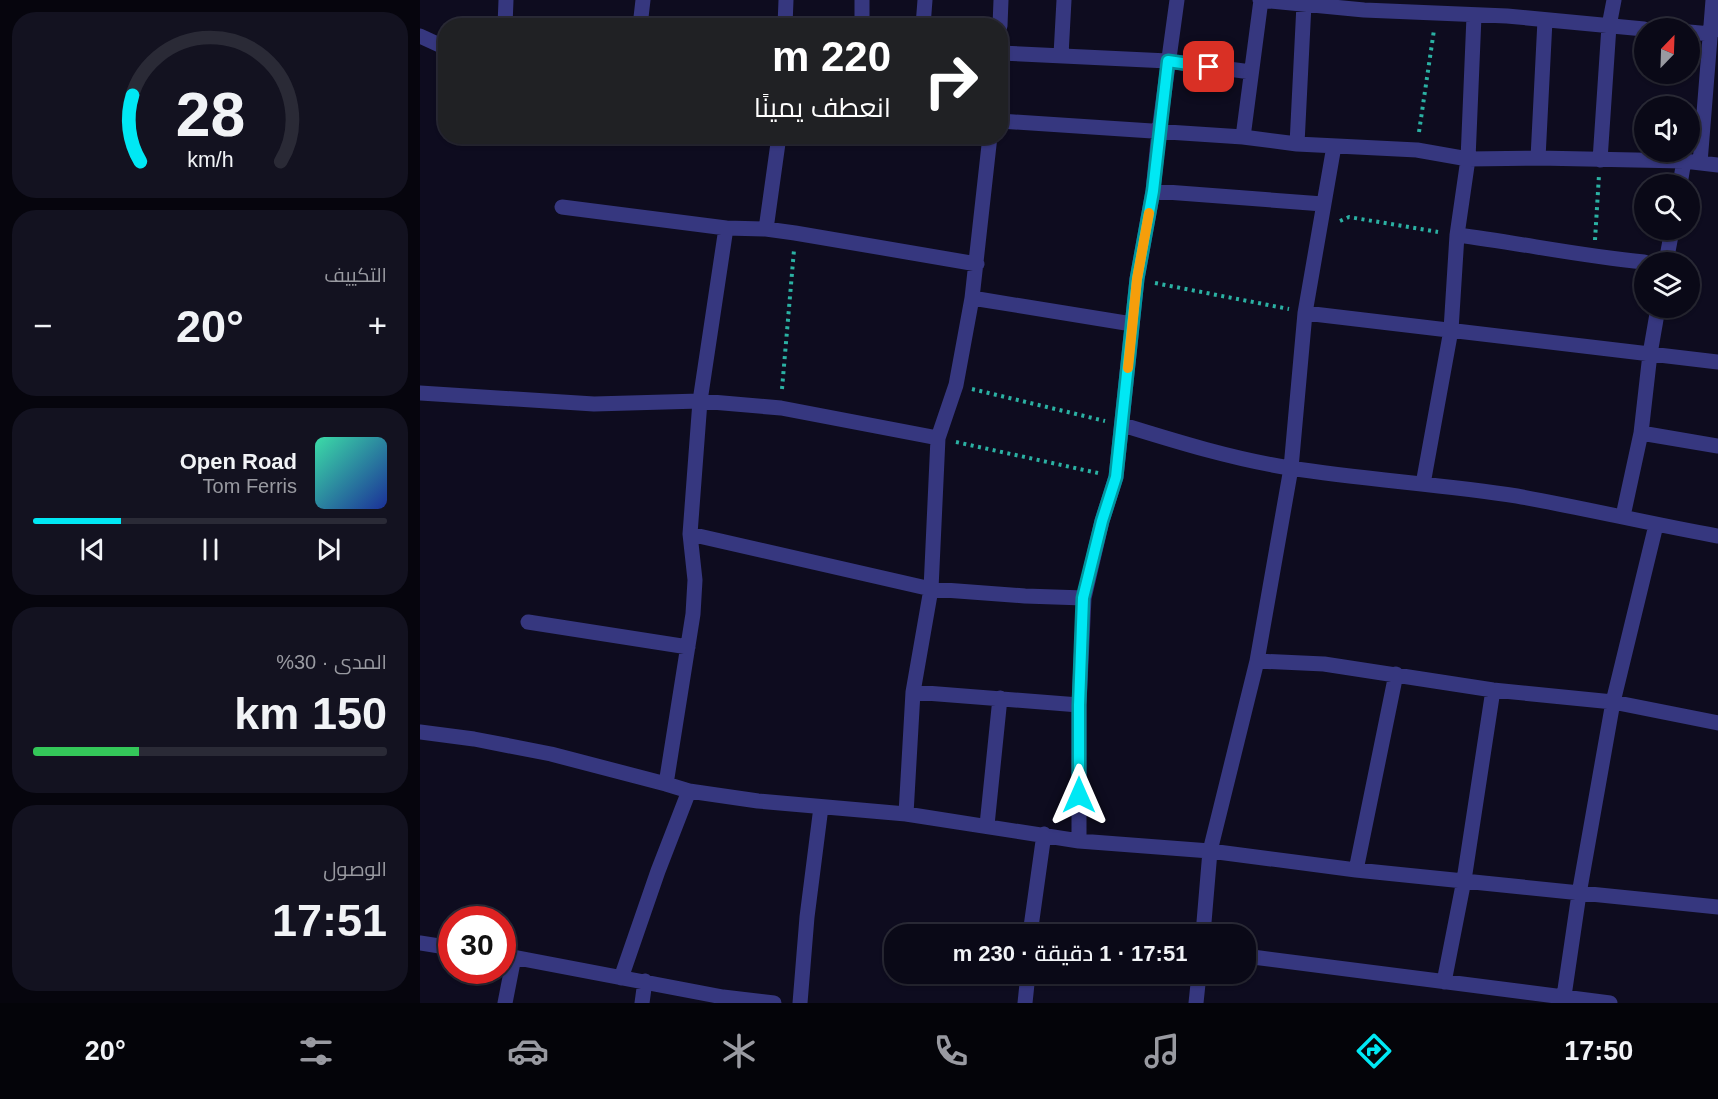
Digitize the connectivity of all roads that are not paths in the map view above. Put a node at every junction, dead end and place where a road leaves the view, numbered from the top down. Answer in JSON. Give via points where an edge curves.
{"nodes":[{"id":1,"x":506,"y":0,"type":"edge"},
{"id":2,"x":643,"y":0,"type":"edge"},
{"id":3,"x":786,"y":0,"type":"edge"},
{"id":4,"x":862,"y":0,"type":"edge"},
{"id":5,"x":925,"y":0,"type":"edge"},
{"id":6,"x":1001,"y":0,"type":"edge"},
{"id":7,"x":1064,"y":0,"type":"edge"},
{"id":8,"x":1177,"y":0,"type":"edge"},
{"id":9,"x":1260,"y":0,"type":"edge"},
{"id":10,"x":1508,"y":0,"type":"edge"},
{"id":11,"x":1614,"y":0,"type":"edge"},
{"id":12,"x":1713,"y":0,"type":"edge"},
{"id":13,"x":1304,"y":4,"type":"junction"},
{"id":14,"x":1364,"y":5,"type":"edge"},
{"id":15,"x":1437,"y":7,"type":"edge"},
{"id":16,"x":1474,"y":15,"type":"junction"},
{"id":17,"x":1507,"y":16,"type":"junction"},
{"id":18,"x":505,"y":18,"type":"edge"},
{"id":19,"x":641,"y":18,"type":"edge"},
{"id":20,"x":785,"y":18,"type":"edge"},
{"id":21,"x":862,"y":18,"type":"edge"},
{"id":22,"x":924,"y":18,"type":"edge"},
{"id":23,"x":1000,"y":18,"type":"edge"},
{"id":24,"x":1545,"y":20,"type":"junction"},
{"id":25,"x":1609,"y":26,"type":"junction"},
{"id":26,"x":1634,"y":27,"type":"edge"},
{"id":27,"x":1700,"y":33,"type":"edge"},
{"id":28,"x":1711,"y":34,"type":"junction"},
{"id":29,"x":420,"y":36,"type":"edge"},
{"id":30,"x":438,"y":44,"type":"edge"},
{"id":31,"x":1008,"y":54,"type":"edge"},
{"id":32,"x":1061,"y":55,"type":"junction"},
{"id":33,"x":1168,"y":61,"type":"junction"},
{"id":34,"x":1251,"y":72,"type":"junction"},
{"id":35,"x":1008,"y":122,"type":"edge"},
{"id":36,"x":1159,"y":131,"type":"junction"},
{"id":37,"x":1243,"y":137,"type":"junction"},
{"id":38,"x":778,"y":144,"type":"edge"},
{"id":39,"x":989,"y":144,"type":"edge"},
{"id":40,"x":1297,"y":144,"type":"junction"},
{"id":41,"x":1334,"y":146,"type":"junction"},
{"id":42,"x":1538,"y":158,"type":"junction"},
{"id":43,"x":1468,"y":159,"type":"junction"},
{"id":44,"x":1600,"y":160,"type":"junction"},
{"id":45,"x":1634,"y":160,"type":"edge"},
{"id":46,"x":1692,"y":162,"type":"edge"},
{"id":47,"x":1700,"y":163,"type":"junction"},
{"id":48,"x":1718,"y":165,"type":"edge"},
{"id":49,"x":1153,"y":191,"type":"junction"},
{"id":50,"x":1323,"y":204,"type":"junction"},
{"id":51,"x":562,"y":207,"type":"dead end"},
{"id":52,"x":726,"y":228,"type":"junction"},
{"id":53,"x":766,"y":229,"type":"junction"},
{"id":54,"x":1457,"y":235,"type":"junction"},
{"id":55,"x":1634,"y":261,"type":"edge"},
{"id":56,"x":977,"y":264,"type":"junction"},
{"id":57,"x":972,"y":298,"type":"junction"},
{"id":58,"x":1305,"y":313,"type":"junction"},
{"id":59,"x":1656,"y":318,"type":"edge"},
{"id":60,"x":1132,"y":324,"type":"junction"},
{"id":61,"x":1451,"y":330,"type":"junction"},
{"id":62,"x":1650,"y":354,"type":"junction"},
{"id":63,"x":1718,"y":362,"type":"edge"},
{"id":64,"x":420,"y":393,"type":"edge"},
{"id":65,"x":700,"y":401,"type":"junction"},
{"id":66,"x":1123,"y":425,"type":"junction"},
{"id":67,"x":1641,"y":433,"type":"junction"},
{"id":68,"x":938,"y":438,"type":"junction"},
{"id":69,"x":1718,"y":446,"type":"edge"},
{"id":70,"x":1291,"y":468,"type":"junction"},
{"id":71,"x":1423,"y":484,"type":"junction"},
{"id":72,"x":1623,"y":516,"type":"junction"},
{"id":73,"x":1656,"y":525,"type":"junction"},
{"id":74,"x":690,"y":534,"type":"junction"},
{"id":75,"x":1718,"y":536,"type":"edge"},
{"id":76,"x":931,"y":589,"type":"junction"},
{"id":77,"x":1083,"y":598,"type":"junction"},
{"id":78,"x":528,"y":622,"type":"dead end"},
{"id":79,"x":688,"y":646,"type":"junction"},
{"id":80,"x":1257,"y":661,"type":"junction"},
{"id":81,"x":1396,"y":674,"type":"junction"},
{"id":82,"x":1493,"y":690,"type":"junction"},
{"id":83,"x":913,"y":692,"type":"junction"},
{"id":84,"x":1000,"y":698,"type":"junction"},
{"id":85,"x":1613,"y":702,"type":"junction"},
{"id":86,"x":1079,"y":705,"type":"junction"},
{"id":87,"x":1718,"y":723,"type":"edge"},
{"id":88,"x":420,"y":732,"type":"edge"},
{"id":89,"x":666,"y":784,"type":"junction"},
{"id":90,"x":689,"y":791,"type":"junction"},
{"id":91,"x":821,"y":807,"type":"junction"},
{"id":92,"x":906,"y":814,"type":"junction"},
{"id":93,"x":987,"y":825,"type":"junction"},
{"id":94,"x":1044,"y":834,"type":"junction"},
{"id":95,"x":1079,"y":841,"type":"junction"},
{"id":96,"x":1210,"y":851,"type":"junction"},
{"id":97,"x":1356,"y":870,"type":"junction"},
{"id":98,"x":1464,"y":880,"type":"junction"},
{"id":99,"x":1579,"y":894,"type":"junction"},
{"id":100,"x":1718,"y":907,"type":"edge"},
{"id":101,"x":1031,"y":924,"type":"edge"},
{"id":102,"x":1204,"y":924,"type":"edge"},
{"id":103,"x":420,"y":943,"type":"edge"},
{"id":104,"x":438,"y":946,"type":"edge"},
{"id":105,"x":1256,"y":957,"type":"edge"},
{"id":106,"x":516,"y":958,"type":"edge"},
{"id":107,"x":621,"y":978,"type":"junction"},
{"id":108,"x":645,"y":981,"type":"junction"},
{"id":109,"x":1444,"y":982,"type":"junction"},
{"id":110,"x":506,"y":984,"type":"edge"},
{"id":111,"x":1027,"y":984,"type":"edge"},
{"id":112,"x":1198,"y":984,"type":"edge"},
{"id":113,"x":1564,"y":996,"type":"junction"},
{"id":114,"x":505,"y":1003,"type":"edge"},
{"id":115,"x":642,"y":1003,"type":"edge"},
{"id":116,"x":774,"y":1003,"type":"edge"},
{"id":117,"x":800,"y":1003,"type":"edge"},
{"id":118,"x":1025,"y":1003,"type":"edge"},
{"id":119,"x":1196,"y":1003,"type":"edge"},
{"id":120,"x":1610,"y":1003,"type":"edge"}],
"edges":[{"from":1,"to":18,"type":"street"},
{"from":2,"to":19,"type":"street"},
{"from":3,"to":20,"type":"street"},
{"from":4,"to":21,"type":"street"},
{"from":5,"to":22,"type":"street"},
{"from":6,"to":23,"type":"street"},
{"from":7,"to":32,"type":"street"},
{"from":8,"to":33,"type":"street"},
{"from":9,"to":13,"type":"street"},
{"from":9,"to":34,"type":"street"},
{"from":10,"to":17,"type":"street"},
{"from":11,"to":25,"type":"street"},
{"from":12,"to":28,"type":"street"},
{"from":13,"to":14,"type":"street"},
{"from":13,"to":40,"type":"street"},
{"from":14,"to":15,"type":"street"},
{"from":15,"to":16,"type":"street"},
{"from":16,"to":17,"type":"street"},
{"from":16,"to":43,"type":"street"},
{"from":17,"to":24,"type":"street"},
{"from":24,"to":25,"type":"street"},
{"from":24,"to":42,"type":"street"},
{"from":25,"to":26,"type":"street"},
{"from":25,"to":44,"type":"street"},
{"from":27,"to":28,"type":"street"},
{"from":28,"to":47,"type":"street"},
{"from":29,"to":30,"type":"street"},
{"from":31,"to":32,"type":"street"},
{"from":32,"to":33,"type":"street"},
{"from":33,"to":34,"type":"street"},
{"from":33,"to":36,"type":"street"},
{"from":34,"to":37,"type":"street"},
{"from":35,"to":36,"type":"street"},
{"from":36,"to":37,"type":"street"},
{"from":36,"to":49,"type":"street"},
{"from":37,"to":40,"type":"street"},
{"from":38,"to":53,"type":"street"},
{"from":39,"to":56,"type":"street"},
{"from":40,"to":41,"type":"street"},
{"from":41,"to":43,"type":"street","via":[[1417,150]]},
{"from":41,"to":50,"type":"street"},
{"from":42,"to":43,"type":"street"},
{"from":42,"to":44,"type":"street"},
{"from":43,"to":54,"type":"street"},
{"from":44,"to":45,"type":"street"},
{"from":46,"to":47,"type":"street"},
{"from":47,"to":48,"type":"street"},
{"from":49,"to":50,"type":"street"},
{"from":49,"to":60,"type":"street"},
{"from":50,"to":58,"type":"street"},
{"from":51,"to":52,"type":"street"},
{"from":52,"to":53,"type":"street"},
{"from":52,"to":65,"type":"street"},
{"from":53,"to":56,"type":"street"},
{"from":54,"to":55,"type":"street"},
{"from":54,"to":61,"type":"street"},
{"from":56,"to":57,"type":"street"},
{"from":57,"to":60,"type":"street"},
{"from":57,"to":68,"type":"street","via":[[956,385]]},
{"from":58,"to":61,"type":"street"},
{"from":58,"to":70,"type":"street"},
{"from":59,"to":62,"type":"street"},
{"from":60,"to":66,"type":"street"},
{"from":61,"to":62,"type":"street"},
{"from":61,"to":71,"type":"street"},
{"from":62,"to":63,"type":"street"},
{"from":62,"to":67,"type":"street"},
{"from":64,"to":65,"type":"street","via":[[594,404]]},
{"from":65,"to":68,"type":"street","via":[[781,408]]},
{"from":65,"to":74,"type":"street"},
{"from":66,"to":70,"type":"street","via":[[1231,457]]},
{"from":66,"to":77,"type":"street","via":[[1116,477]]},
{"from":67,"to":69,"type":"street"},
{"from":67,"to":72,"type":"street"},
{"from":68,"to":76,"type":"street"},
{"from":70,"to":71,"type":"street"},
{"from":70,"to":80,"type":"street"},
{"from":71,"to":72,"type":"street"},
{"from":72,"to":73,"type":"street"},
{"from":73,"to":75,"type":"street"},
{"from":73,"to":85,"type":"street"},
{"from":74,"to":76,"type":"street"},
{"from":74,"to":79,"type":"street","via":[[695,588]]},
{"from":76,"to":77,"type":"street"},
{"from":76,"to":83,"type":"street"},
{"from":77,"to":86,"type":"street"},
{"from":78,"to":79,"type":"street"},
{"from":79,"to":89,"type":"street"},
{"from":80,"to":81,"type":"street","via":[[1324,663]]},
{"from":80,"to":96,"type":"street"},
{"from":81,"to":82,"type":"street"},
{"from":81,"to":97,"type":"street"},
{"from":82,"to":85,"type":"street"},
{"from":82,"to":98,"type":"street"},
{"from":83,"to":84,"type":"street"},
{"from":83,"to":92,"type":"street"},
{"from":84,"to":86,"type":"street"},
{"from":84,"to":93,"type":"street"},
{"from":85,"to":87,"type":"street"},
{"from":85,"to":99,"type":"street"},
{"from":86,"to":95,"type":"street"},
{"from":88,"to":89,"type":"street","via":[[552,754]]},
{"from":89,"to":90,"type":"street"},
{"from":90,"to":91,"type":"street"},
{"from":90,"to":107,"type":"street"},
{"from":91,"to":92,"type":"street"},
{"from":91,"to":117,"type":"street"},
{"from":92,"to":93,"type":"street"},
{"from":93,"to":94,"type":"street"},
{"from":94,"to":95,"type":"street"},
{"from":94,"to":101,"type":"street"},
{"from":95,"to":96,"type":"street"},
{"from":96,"to":97,"type":"street"},
{"from":96,"to":102,"type":"street"},
{"from":97,"to":98,"type":"street"},
{"from":98,"to":99,"type":"street"},
{"from":98,"to":109,"type":"street"},
{"from":99,"to":100,"type":"street"},
{"from":99,"to":113,"type":"street"},
{"from":103,"to":104,"type":"street"},
{"from":105,"to":109,"type":"street"},
{"from":106,"to":107,"type":"street"},
{"from":107,"to":108,"type":"street"},
{"from":108,"to":115,"type":"street"},
{"from":108,"to":116,"type":"street"},
{"from":109,"to":113,"type":"street"},
{"from":110,"to":114,"type":"street"},
{"from":111,"to":118,"type":"street"},
{"from":112,"to":119,"type":"street"},
{"from":113,"to":120,"type":"street"}]}
